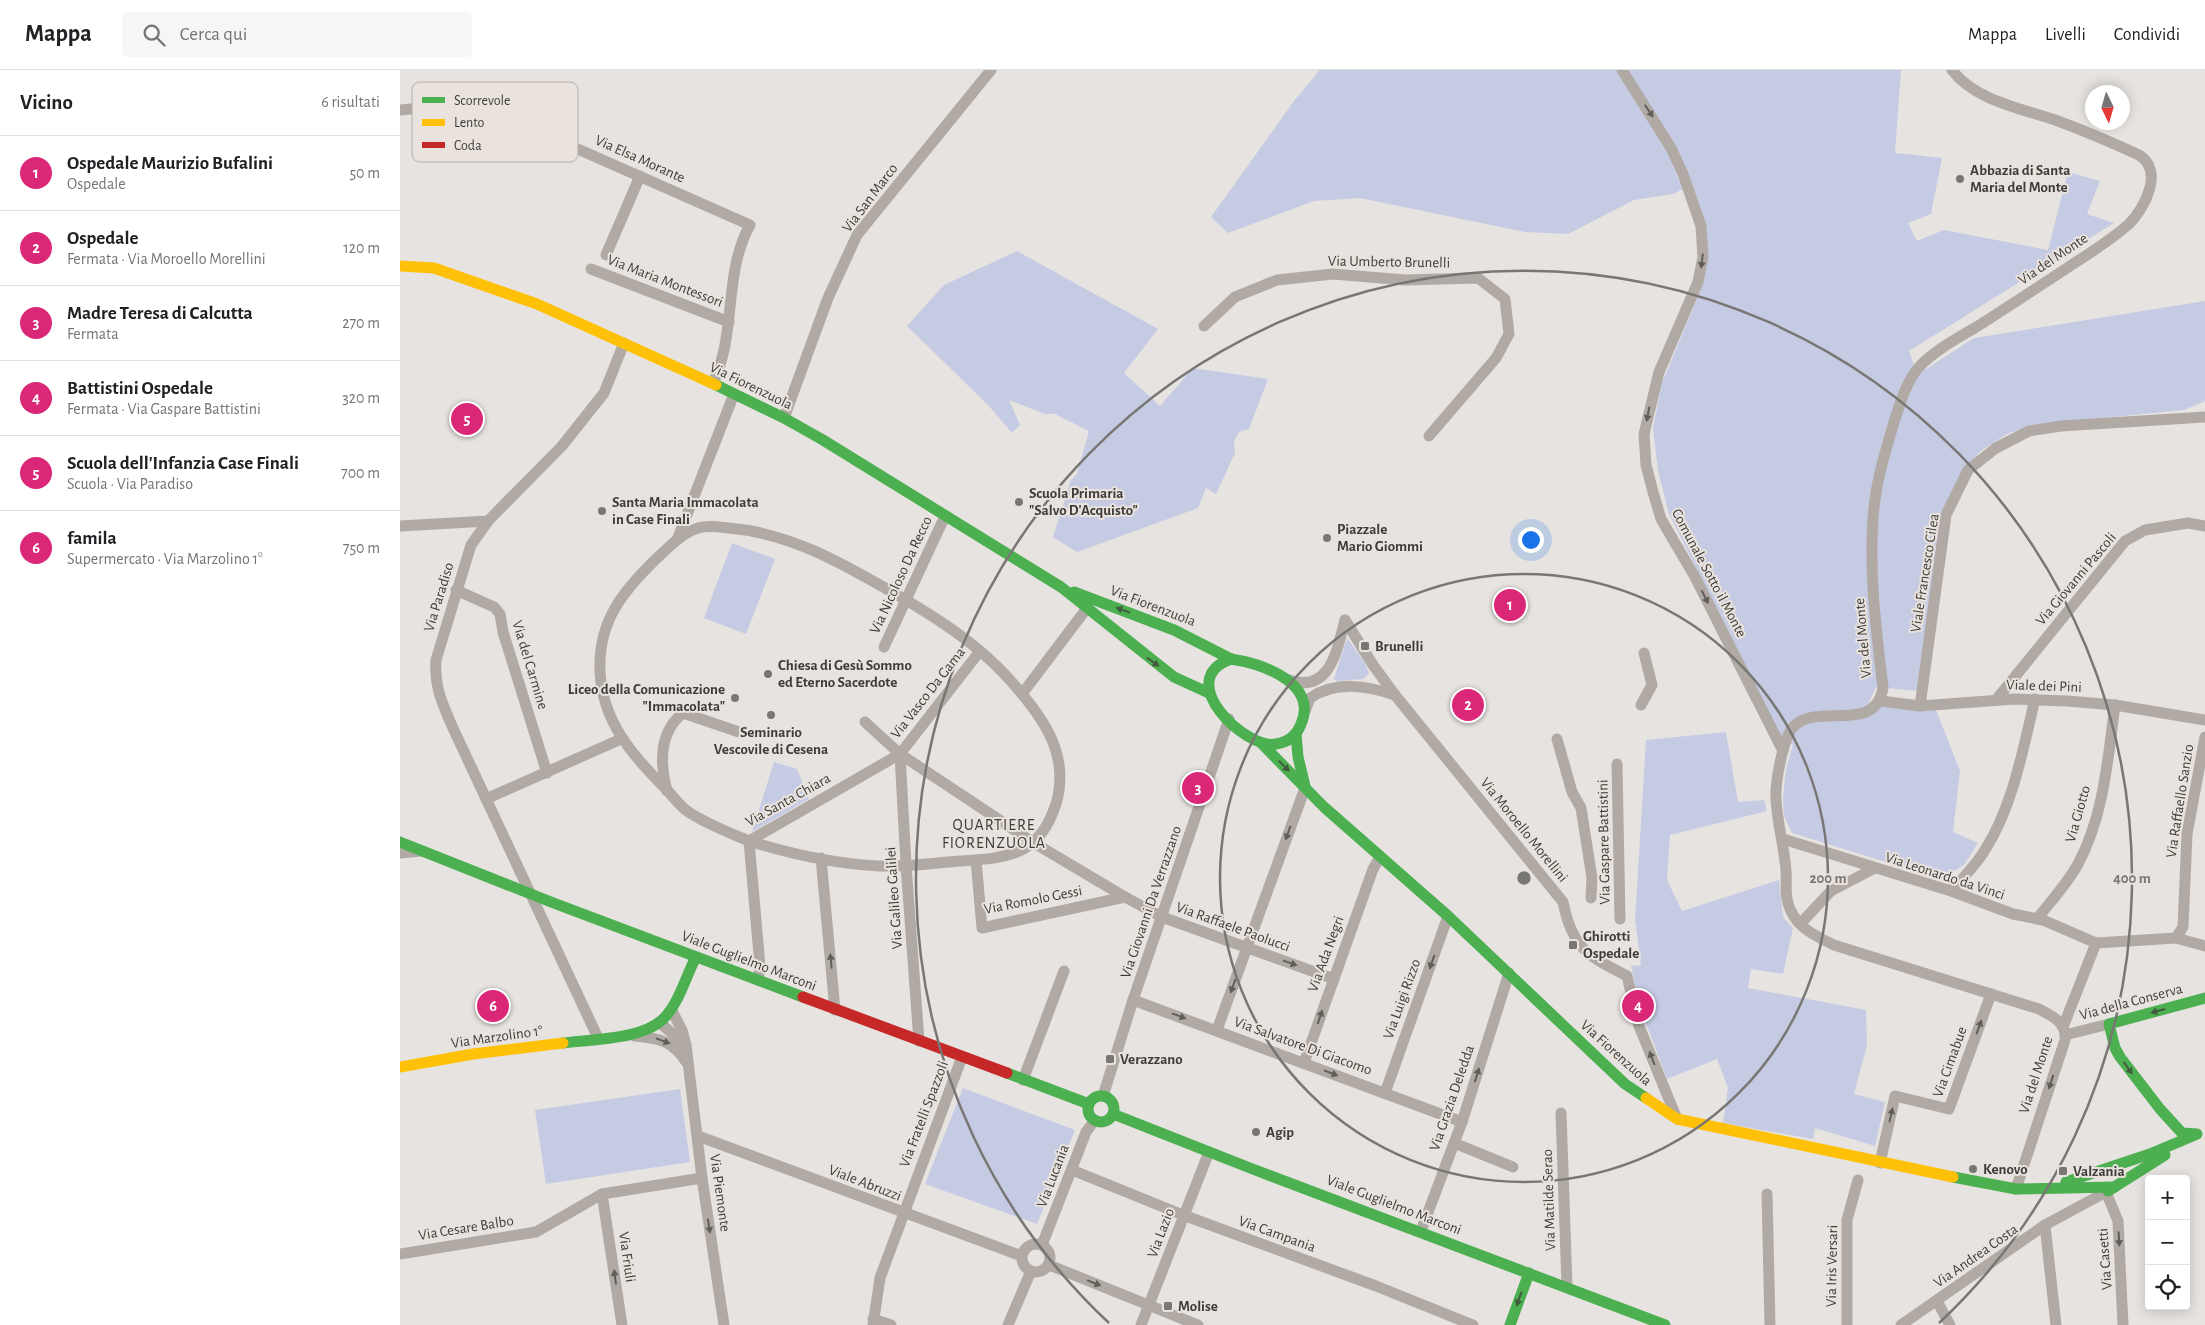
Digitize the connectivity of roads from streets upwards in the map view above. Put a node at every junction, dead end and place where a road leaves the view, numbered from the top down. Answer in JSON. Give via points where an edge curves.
{"nodes":[{"id":1,"x":990,"y":70,"type":"edge"},
{"id":2,"x":1622,"y":70,"type":"edge"},
{"id":3,"x":1952,"y":70,"type":"edge"},
{"id":4,"x":578,"y":149,"type":"edge"},
{"id":5,"x":640,"y":176,"type":"junction"},
{"id":6,"x":750,"y":226,"type":"joint"},
{"id":7,"x":606,"y":255,"type":"dead end"},
{"id":8,"x":401,"y":267,"type":"edge"},
{"id":9,"x":591,"y":269,"type":"dead end"},
{"id":10,"x":729,"y":322,"type":"junction"},
{"id":11,"x":1204,"y":326,"type":"dead end"},
{"id":12,"x":624,"y":343,"type":"junction"},
{"id":13,"x":713,"y":383,"type":"junction"},
{"id":14,"x":734,"y":394,"type":"junction"},
{"id":15,"x":2205,"y":409,"type":"edge"},
{"id":16,"x":2189,"y":417,"type":"junction"},
{"id":17,"x":2205,"y":417,"type":"edge"},
{"id":18,"x":784,"y":418,"type":"junction"},
{"id":19,"x":1429,"y":436,"type":"dead end"},
{"id":20,"x":945,"y":516,"type":"junction"},
{"id":21,"x":488,"y":521,"type":"junction"},
{"id":22,"x":400,"y":526,"type":"edge"},
{"id":23,"x":2205,"y":526,"type":"edge"},
{"id":24,"x":677,"y":540,"type":"junction"},
{"id":25,"x":1061,"y":587,"type":"junction"},
{"id":26,"x":456,"y":590,"type":"junction"},
{"id":27,"x":906,"y":600,"type":"junction"},
{"id":28,"x":1087,"y":608,"type":"junction"},
{"id":29,"x":884,"y":646,"type":"dead end"},
{"id":30,"x":980,"y":651,"type":"junction"},
{"id":31,"x":1644,"y":653,"type":"dead end"},
{"id":32,"x":1335,"y":658,"type":"junction"},
{"id":33,"x":1231,"y":659,"type":"junction"},
{"id":34,"x":1373,"y":665,"type":"junction"},
{"id":35,"x":1282,"y":678,"type":"junction"},
{"id":36,"x":1358,"y":686,"type":"junction"},
{"id":37,"x":1326,"y":689,"type":"junction"},
{"id":38,"x":1209,"y":693,"type":"junction"},
{"id":39,"x":1022,"y":694,"type":"junction"},
{"id":40,"x":1395,"y":695,"type":"junction"},
{"id":41,"x":2035,"y":699,"type":"junction"},
{"id":42,"x":1996,"y":700,"type":"junction"},
{"id":43,"x":1881,"y":701,"type":"junction"},
{"id":44,"x":1641,"y":705,"type":"dead end"},
{"id":45,"x":2115,"y":705,"type":"junction"},
{"id":46,"x":1920,"y":706,"type":"junction"},
{"id":47,"x":1305,"y":711,"type":"junction"},
{"id":48,"x":1229,"y":719,"type":"junction"},
{"id":49,"x":2205,"y":720,"type":"edge"},
{"id":50,"x":865,"y":722,"type":"dead end"},
{"id":51,"x":739,"y":732,"type":"dead end"},
{"id":52,"x":1296,"y":734,"type":"junction"},
{"id":53,"x":2205,"y":737,"type":"edge"},
{"id":54,"x":621,"y":739,"type":"junction"},
{"id":55,"x":1558,"y":739,"type":"dead end"},
{"id":56,"x":1262,"y":744,"type":"junction"},
{"id":57,"x":1783,"y":750,"type":"junction"},
{"id":58,"x":900,"y":754,"type":"junction"},
{"id":59,"x":1617,"y":764,"type":"dead end"},
{"id":60,"x":547,"y":773,"type":"junction"},
{"id":61,"x":1306,"y":788,"type":"junction"},
{"id":62,"x":667,"y":790,"type":"junction"},
{"id":63,"x":486,"y":799,"type":"junction"},
{"id":64,"x":1783,"y":839,"type":"junction"},
{"id":65,"x":749,"y":841,"type":"junction"},
{"id":66,"x":1032,"y":841,"type":"junction"},
{"id":67,"x":400,"y":842,"type":"edge"},
{"id":68,"x":425,"y":851,"type":"junction"},
{"id":69,"x":400,"y":853,"type":"edge"},
{"id":70,"x":822,"y":858,"type":"junction"},
{"id":71,"x":1380,"y":858,"type":"junction"},
{"id":72,"x":976,"y":860,"type":"junction"},
{"id":73,"x":906,"y":865,"type":"junction"},
{"id":74,"x":1875,"y":868,"type":"junction"},
{"id":75,"x":1951,"y":891,"type":"junction"},
{"id":76,"x":531,"y":894,"type":"junction"},
{"id":77,"x":1125,"y":897,"type":"junction"},
{"id":78,"x":1592,"y":898,"type":"dead end"},
{"id":79,"x":1448,"y":916,"type":"junction"},
{"id":80,"x":1162,"y":917,"type":"junction"},
{"id":81,"x":1620,"y":918,"type":"dead end"},
{"id":82,"x":2037,"y":919,"type":"junction"},
{"id":83,"x":1800,"y":924,"type":"junction"},
{"id":84,"x":2176,"y":938,"type":"junction"},
{"id":85,"x":2096,"y":943,"type":"junction"},
{"id":86,"x":2205,"y":946,"type":"edge"},
{"id":87,"x":1247,"y":948,"type":"junction"},
{"id":88,"x":696,"y":957,"type":"junction"},
{"id":89,"x":1064,"y":971,"type":"dead end"},
{"id":90,"x":1509,"y":974,"type":"junction"},
{"id":91,"x":1334,"y":979,"type":"junction"},
{"id":92,"x":758,"y":980,"type":"junction"},
{"id":93,"x":1991,"y":994,"type":"junction"},
{"id":94,"x":2205,"y":998,"type":"edge"},
{"id":95,"x":1133,"y":1000,"type":"junction"},
{"id":96,"x":674,"y":1007,"type":"junction"},
{"id":97,"x":835,"y":1010,"type":"junction"},
{"id":98,"x":660,"y":1023,"type":"junction"},
{"id":99,"x":2109,"y":1024,"type":"junction"},
{"id":100,"x":1217,"y":1030,"type":"junction"},
{"id":101,"x":2064,"y":1031,"type":"junction"},
{"id":102,"x":627,"y":1035,"type":"junction"},
{"id":103,"x":598,"y":1038,"type":"junction"},
{"id":104,"x":919,"y":1040,"type":"junction"},
{"id":105,"x":686,"y":1045,"type":"junction"},
{"id":106,"x":962,"y":1057,"type":"junction"},
{"id":107,"x":1304,"y":1063,"type":"junction"},
{"id":108,"x":688,"y":1065,"type":"junction"},
{"id":109,"x":400,"y":1067,"type":"edge"},
{"id":110,"x":1024,"y":1080,"type":"junction"},
{"id":111,"x":1385,"y":1093,"type":"junction"},
{"id":112,"x":1103,"y":1096,"type":"junction"},
{"id":113,"x":1089,"y":1104,"type":"junction"},
{"id":114,"x":1561,"y":1113,"type":"dead end"},
{"id":115,"x":1113,"y":1114,"type":"junction"},
{"id":116,"x":2167,"y":1118,"type":"junction"},
{"id":117,"x":1677,"y":1119,"type":"junction"},
{"id":118,"x":1095,"y":1120,"type":"junction"},
{"id":119,"x":1462,"y":1122,"type":"junction"},
{"id":120,"x":2201,"y":1132,"type":"edge"},
{"id":121,"x":698,"y":1136,"type":"junction"},
{"id":122,"x":1454,"y":1143,"type":"junction"},
{"id":123,"x":2163,"y":1149,"type":"junction"},
{"id":124,"x":1209,"y":1152,"type":"junction"},
{"id":125,"x":1880,"y":1163,"type":"junction"},
{"id":126,"x":1513,"y":1167,"type":"dead end"},
{"id":127,"x":2106,"y":1168,"type":"junction"},
{"id":128,"x":1072,"y":1170,"type":"junction"},
{"id":129,"x":702,"y":1178,"type":"junction"},
{"id":130,"x":1858,"y":1180,"type":"dead end"},
{"id":131,"x":2093,"y":1186,"type":"junction"},
{"id":132,"x":2049,"y":1188,"type":"junction"},
{"id":133,"x":2016,"y":1189,"type":"junction"},
{"id":134,"x":2111,"y":1190,"type":"junction"},
{"id":135,"x":602,"y":1194,"type":"junction"},
{"id":136,"x":1766,"y":1194,"type":"dead end"},
{"id":137,"x":2068,"y":1212,"type":"junction"},
{"id":138,"x":902,"y":1213,"type":"junction"},
{"id":139,"x":1184,"y":1216,"type":"junction"},
{"id":140,"x":2045,"y":1225,"type":"junction"},
{"id":141,"x":1421,"y":1231,"type":"junction"},
{"id":142,"x":1042,"y":1245,"type":"junction"},
{"id":143,"x":400,"y":1254,"type":"edge"},
{"id":144,"x":1022,"y":1256,"type":"junction"},
{"id":145,"x":1048,"y":1265,"type":"junction"},
{"id":146,"x":1031,"y":1272,"type":"junction"},
{"id":147,"x":1529,"y":1274,"type":"junction"},
{"id":148,"x":1567,"y":1286,"type":"junction"},
{"id":149,"x":1937,"y":1301,"type":"junction"},
{"id":150,"x":1149,"y":1306,"type":"junction"},
{"id":151,"x":873,"y":1322,"type":"edge"},
{"id":152,"x":622,"y":1325,"type":"edge"},
{"id":153,"x":724,"y":1325,"type":"edge"},
{"id":154,"x":891,"y":1325,"type":"edge"},
{"id":155,"x":1008,"y":1325,"type":"edge"},
{"id":156,"x":1141,"y":1325,"type":"edge"},
{"id":157,"x":1198,"y":1325,"type":"edge"},
{"id":158,"x":1473,"y":1325,"type":"edge"},
{"id":159,"x":1510,"y":1325,"type":"edge"},
{"id":160,"x":1665,"y":1325,"type":"edge"},
{"id":161,"x":1770,"y":1325,"type":"edge"},
{"id":162,"x":1847,"y":1325,"type":"edge"},
{"id":163,"x":1901,"y":1325,"type":"edge"},
{"id":164,"x":1950,"y":1325,"type":"edge"},
{"id":165,"x":2056,"y":1325,"type":"edge"},
{"id":166,"x":2123,"y":1325,"type":"edge"}],
"edges":[{"from":1,"to":18,"type":"street","name":"Via San Marco","via":[[857,235],[828,298]]},
{"from":2,"to":57,"type":"street","name":"Comunale Sotto il Monte","one_way":true,"via":[[1671,148],[1683,174],[1701,226],[1703,257],[1698,282],[1659,372],[1644,434],[1646,465],[1661,519],[1695,577]]},
{"from":3,"to":43,"type":"street","name":"Via del Monte","via":[[1996,101],[2058,121],[2140,155],[2149,167],[2150,186],[2141,210],[2118,233],[1932,356],[1919,367],[1908,384],[1889,441],[1874,506],[1874,598],[1883,688]]},
{"from":4,"to":5,"type":"street","name":"Via Elsa Morante"},
{"from":5,"to":6,"type":"street","name":"Via Elsa Morante"},
{"from":5,"to":7,"type":"street"},
{"from":6,"to":10,"type":"street","name":"Via Maria Montessori","via":[[740,248]]},
{"from":8,"to":12,"type":"street","name":"Via Fiorenzuola","via":[[434,268],[450,273],[537,304]]},
{"from":9,"to":10,"type":"street","name":"Via Maria Montessori"},
{"from":10,"to":13,"type":"street","name":"Via Maria Montessori"},
{"from":11,"to":19,"type":"street","name":"Via Umberto Brunelli","via":[[1235,297],[1277,280],[1334,274],[1405,280],[1478,278],[1505,298],[1509,334],[1496,358]]},
{"from":12,"to":13,"type":"street","name":"Via Fiorenzuola"},
{"from":12,"to":21,"type":"street","name":"Via Paradiso","via":[[604,393],[562,446]]},
{"from":13,"to":14,"type":"street","name":"Via Fiorenzuola"},
{"from":14,"to":18,"type":"street","name":"Via Fiorenzuola"},
{"from":14,"to":24,"type":"street"},
{"from":15,"to":16,"type":"street","name":"Viale Francesco Cilea"},
{"from":16,"to":17,"type":"street","name":"Viale Francesco Cilea"},
{"from":16,"to":46,"type":"street","name":"Viale Francesco Cilea","via":[[2029,431],[1996,448],[1968,470],[1946,516]]},
{"from":18,"to":20,"type":"street","name":"Via Fiorenzuola"},
{"from":20,"to":25,"type":"street","name":"Via Fiorenzuola"},
{"from":20,"to":27,"type":"street","name":"Via Nicoloso Da Recco"},
{"from":21,"to":22,"type":"street"},
{"from":21,"to":26,"type":"street","name":"Via Paradiso","via":[[471,546]]},
{"from":23,"to":42,"type":"street","name":"Via Giovanni Pascoli","via":[[2188,524],[2145,530],[2125,541]]},
{"from":24,"to":27,"type":"street","via":[[696,528],[714,526],[779,537],[844,564]]},
{"from":24,"to":54,"type":"street","name":"Via Santa Chiara","via":[[636,580],[610,612],[602,637],[600,671],[604,704]]},
{"from":25,"to":28,"type":"street","name":"Via Fiorenzuola"},
{"from":33,"to":25,"type":"street","name":"Via Fiorenzuola","one_way":true,"via":[[1171,628]]},
{"from":26,"to":60,"type":"street","name":"Via del Carmine","via":[[486,602],[500,614]]},
{"from":26,"to":63,"type":"street","name":"Via Paradiso","via":[[436,660],[436,682]]},
{"from":27,"to":29,"type":"street","name":"Via Nicoloso Da Recco"},
{"from":27,"to":30,"type":"street"},
{"from":28,"to":38,"type":"street","name":"Via Fiorenzuola","one_way":true,"via":[[1174,677]]},
{"from":28,"to":39,"type":"street"},
{"from":30,"to":39,"type":"street"},
{"from":30,"to":58,"type":"street","name":"Via Vasco Da Gama"},
{"from":31,"to":44,"type":"street","via":[[1652,685]]},
{"from":32,"to":34,"type":"street","name":"Via Moroello Morellini","via":[[1345,620]]},
{"from":32,"to":35,"type":"street","via":[[1311,684]]},
{"from":32,"to":37,"type":"street"},
{"from":33,"to":35,"type":"street","via":[[1241,660]]},
{"from":33,"to":38,"type":"street","via":[[1210,674]]},
{"from":34,"to":36,"type":"street","via":[[1373,674]]},
{"from":34,"to":40,"type":"street","name":"Via Moroello Morellini"},
{"from":35,"to":47,"type":"street","via":[[1296,687],[1303,698]]},
{"from":36,"to":37,"type":"street"},
{"from":36,"to":40,"type":"street"},
{"from":37,"to":47,"type":"street","via":[[1310,698]]},
{"from":38,"to":48,"type":"street"},
{"from":39,"to":66,"type":"street","via":[[1054,742],[1060,772],[1055,808]]},
{"from":117,"to":40,"type":"street","name":"Via Moroello Morellini","one_way":true,"via":[[1639,1026],[1627,976],[1581,948],[1567,923],[1563,902]]},
{"from":41,"to":42,"type":"street","name":"Viale dei Pini"},
{"from":41,"to":45,"type":"street","name":"Viale dei Pini"},
{"from":41,"to":75,"type":"street","via":[[2021,757],[1996,830],[1974,867]]},
{"from":42,"to":46,"type":"street","name":"Viale dei Pini"},
{"from":43,"to":46,"type":"street","name":"Viale dei Pini"},
{"from":43,"to":57,"type":"street","name":"Via del Monte","via":[[1868,711],[1801,721],[1791,730]]},
{"from":45,"to":49,"type":"street","name":"Viale dei Pini"},
{"from":45,"to":82,"type":"street","name":"Via Giotto","via":[[2097,813],[2085,848],[2068,880]]},
{"from":47,"to":52,"type":"street"},
{"from":48,"to":56,"type":"street"},
{"from":48,"to":80,"type":"street","name":"Via Giovanni Da Verrazzano"},
{"from":50,"to":58,"type":"street","name":"Via Raffaele Paolucci"},
{"from":51,"to":62,"type":"street","via":[[683,713],[678,716],[662,753]]},
{"from":52,"to":56,"type":"street","via":[[1283,743]]},
{"from":52,"to":61,"type":"street"},
{"from":53,"to":84,"type":"street","name":"Via Raffaello Sanzio","via":[[2187,834],[2183,927]]},
{"from":54,"to":60,"type":"street"},
{"from":54,"to":62,"type":"street","name":"Via Santa Chiara"},
{"from":55,"to":78,"type":"street","via":[[1572,792],[1581,808]]},
{"from":56,"to":61,"type":"street","name":"Via Fiorenzuola","one_way":true},
{"from":57,"to":64,"type":"street","name":"Via del Monte","via":[[1776,797]]},
{"from":58,"to":65,"type":"street","name":"Via Santa Chiara"},
{"from":58,"to":66,"type":"street","name":"Via Raffaele Paolucci"},
{"from":58,"to":73,"type":"street","name":"Via Galileo Galilei"},
{"from":59,"to":81,"type":"street","name":"Via Gaspare Battistini"},
{"from":60,"to":63,"type":"street"},
{"from":61,"to":71,"type":"street","name":"Via Fiorenzuola"},
{"from":61,"to":87,"type":"street","one_way":true},
{"from":62,"to":65,"type":"street","name":"Via Santa Chiara","via":[[689,812]]},
{"from":63,"to":76,"type":"street","name":"Via Paradiso"},
{"from":64,"to":74,"type":"street","name":"Via Leonardo da Vinci"},
{"from":64,"to":83,"type":"street","name":"Via del Monte","via":[[1787,902]]},
{"from":65,"to":70,"type":"street","via":[[785,852]]},
{"from":65,"to":92,"type":"street","via":[[760,966]]},
{"from":66,"to":72,"type":"street","via":[[995,859]]},
{"from":66,"to":77,"type":"street","name":"Via Raffaele Paolucci"},
{"from":67,"to":68,"type":"street","name":"Viale Guglielmo Marconi"},
{"from":68,"to":69,"type":"street"},
{"from":68,"to":76,"type":"street","name":"Viale Guglielmo Marconi"},
{"from":70,"to":73,"type":"street","via":[[881,866]]},
{"from":97,"to":70,"type":"street","one_way":true},
{"from":71,"to":79,"type":"street","name":"Via Fiorenzuola"},
{"from":71,"to":91,"type":"street","name":"Via Ada Negri","via":[[1373,869]]},
{"from":72,"to":73,"type":"street"},
{"from":72,"to":77,"type":"street","name":"Via Romolo Gessi","via":[[982,928]]},
{"from":73,"to":104,"type":"street","name":"Via Galileo Galilei"},
{"from":74,"to":75,"type":"street","name":"Via Leonardo da Vinci"},
{"from":74,"to":83,"type":"street","via":[[1831,891]]},
{"from":75,"to":82,"type":"street","name":"Via Leonardo da Vinci","via":[[2013,914]]},
{"from":76,"to":88,"type":"street","name":"Viale Guglielmo Marconi"},
{"from":76,"to":103,"type":"street"},
{"from":77,"to":80,"type":"street","name":"Via Raffaele Paolucci"},
{"from":79,"to":90,"type":"street","name":"Via Fiorenzuola"},
{"from":79,"to":111,"type":"street","name":"Via Luigi Rizzo","one_way":true},
{"from":80,"to":87,"type":"street","name":"Via Raffaele Paolucci"},
{"from":80,"to":95,"type":"street","name":"Via Giovanni Da Verrazzano"},
{"from":82,"to":85,"type":"street","name":"Via Leonardo da Vinci"},
{"from":83,"to":93,"type":"street","name":"Via del Monte","via":[[1834,945]]},
{"from":84,"to":85,"type":"street"},
{"from":84,"to":86,"type":"street"},
{"from":85,"to":101,"type":"street"},
{"from":87,"to":91,"type":"street","name":"Via Raffaele Paolucci","one_way":true},
{"from":87,"to":100,"type":"street","one_way":true},
{"from":88,"to":92,"type":"street","name":"Viale Guglielmo Marconi"},
{"from":88,"to":96,"type":"street"},
{"from":89,"to":110,"type":"street"},
{"from":90,"to":117,"type":"street","name":"Via Fiorenzuola","via":[[1625,1084]]},
{"from":119,"to":90,"type":"street","name":"Via Grazia Deledda","one_way":true},
{"from":107,"to":91,"type":"street","name":"Via Ada Negri","one_way":true},
{"from":92,"to":97,"type":"street","name":"Viale Guglielmo Marconi"},
{"from":93,"to":101,"type":"street","name":"Via del Monte","via":[[2039,1009],[2058,1020]]},
{"from":125,"to":93,"type":"street","name":"Via Cimabue","one_way":true,"via":[[1895,1096],[1949,1109]]},
{"from":94,"to":99,"type":"street","name":"Via della Conserva","one_way":true},
{"from":95,"to":100,"type":"street","name":"Via Salvatore Di Giacomo","one_way":true},
{"from":95,"to":112,"type":"street","name":"Via Giovanni Da Verrazzano"},
{"from":96,"to":98,"type":"street","name":"Via Marzolino 1°"},
{"from":96,"to":105,"type":"street","name":"Via Piemonte"},
{"from":97,"to":104,"type":"street","name":"Viale Guglielmo Marconi"},
{"from":98,"to":102,"type":"street","name":"Via Marzolino 1°","via":[[651,1029]]},
{"from":98,"to":105,"type":"street"},
{"from":99,"to":101,"type":"street","name":"Via della Conserva"},
{"from":99,"to":116,"type":"street","one_way":true,"via":[[2120,1057]]},
{"from":100,"to":107,"type":"street","name":"Via Salvatore Di Giacomo"},
{"from":101,"to":133,"type":"street","name":"Via del Monte","one_way":true},
{"from":102,"to":103,"type":"street","name":"Via Marzolino 1°"},
{"from":102,"to":108,"type":"street","one_way":true,"via":[[671,1044]]},
{"from":103,"to":109,"type":"street","name":"Via Marzolino 1°"},
{"from":104,"to":106,"type":"street","name":"Viale Guglielmo Marconi"},
{"from":105,"to":108,"type":"street","name":"Via Piemonte"},
{"from":106,"to":110,"type":"street","name":"Viale Guglielmo Marconi"},
{"from":106,"to":138,"type":"street","name":"Via Fratelli Spazzoli"},
{"from":107,"to":111,"type":"street","name":"Via Salvatore Di Giacomo","one_way":true},
{"from":108,"to":121,"type":"street","name":"Via Piemonte"},
{"from":110,"to":113,"type":"street","name":"Viale Guglielmo Marconi"},
{"from":111,"to":119,"type":"street","name":"Via Salvatore Di Giacomo"},
{"from":112,"to":113,"type":"street","via":[[1094,1098]]},
{"from":112,"to":115,"type":"street","via":[[1111,1101]]},
{"from":113,"to":118,"type":"street","via":[[1089,1113]]},
{"from":114,"to":148,"type":"street","name":"Via Matilde Serao"},
{"from":115,"to":118,"type":"street","via":[[1103,1121]]},
{"from":115,"to":124,"type":"street","name":"Viale Guglielmo Marconi"},
{"from":116,"to":120,"type":"street","via":[[2184,1134]]},
{"from":116,"to":123,"type":"street"},
{"from":117,"to":125,"type":"street","name":"Via Fiorenzuola"},
{"from":118,"to":128,"type":"street","name":"Via Lucania","via":[[1086,1132]]},
{"from":119,"to":122,"type":"street","name":"Via Grazia Deledda"},
{"from":120,"to":123,"type":"street","name":"Via Fiorenzuola"},
{"from":120,"to":134,"type":"street"},
{"from":121,"to":129,"type":"street","name":"Via Piemonte"},
{"from":121,"to":138,"type":"street","name":"Viale Abruzzi"},
{"from":122,"to":126,"type":"street"},
{"from":122,"to":141,"type":"street","name":"Via Grazia Deledda"},
{"from":123,"to":127,"type":"street","name":"Via Fiorenzuola"},
{"from":124,"to":139,"type":"street","name":"Via Lazio"},
{"from":124,"to":141,"type":"street","name":"Viale Guglielmo Marconi"},
{"from":125,"to":133,"type":"street","name":"Via Fiorenzuola"},
{"from":127,"to":131,"type":"street"},
{"from":127,"to":132,"type":"street","name":"Via Fiorenzuola"},
{"from":128,"to":139,"type":"street","name":"Via Campania"},
{"from":128,"to":142,"type":"street","name":"Via Lucania"},
{"from":129,"to":135,"type":"street"},
{"from":129,"to":153,"type":"street","name":"Via Piemonte","one_way":true},
{"from":130,"to":162,"type":"street","name":"Via Iris Versari","via":[[1847,1220]]},
{"from":131,"to":132,"type":"street","name":"Via Fiorenzuola"},
{"from":131,"to":134,"type":"street","name":"Via Fiorenzuola"},
{"from":131,"to":137,"type":"street","name":"Via Andrea Costa"},
{"from":132,"to":133,"type":"street","name":"Via Fiorenzuola"},
{"from":134,"to":137,"type":"street","name":"Via Andrea Costa"},
{"from":134,"to":166,"type":"street","name":"Via Casetti","one_way":true,"via":[[2118,1221]]},
{"from":135,"to":143,"type":"street","name":"Via Cesare Balbo","via":[[536,1232]]},
{"from":152,"to":135,"type":"street","name":"Via Friuli","one_way":true},
{"from":136,"to":161,"type":"street"},
{"from":137,"to":140,"type":"street","name":"Via Andrea Costa"},
{"from":138,"to":144,"type":"street","name":"Viale Abruzzi"},
{"from":138,"to":151,"type":"street","name":"Via Fratelli Spazzoli","via":[[880,1278]]},
{"from":139,"to":150,"type":"street","name":"Via Lazio"},
{"from":139,"to":158,"type":"street","name":"Via Campania"},
{"from":140,"to":149,"type":"street","name":"Via Andrea Costa"},
{"from":140,"to":165,"type":"street"},
{"from":141,"to":147,"type":"street","name":"Viale Guglielmo Marconi"},
{"from":142,"to":144,"type":"street","via":[[1029,1245]]},
{"from":142,"to":145,"type":"street","via":[[1050,1256]]},
{"from":144,"to":146,"type":"street","via":[[1024,1265]]},
{"from":145,"to":146,"type":"street","via":[[1043,1270]]},
{"from":145,"to":150,"type":"street","one_way":true},
{"from":146,"to":155,"type":"street"},
{"from":147,"to":148,"type":"street","name":"Viale Guglielmo Marconi"},
{"from":147,"to":159,"type":"street","one_way":true},
{"from":148,"to":160,"type":"street","name":"Viale Guglielmo Marconi"},
{"from":149,"to":163,"type":"street","name":"Via Andrea Costa"},
{"from":149,"to":164,"type":"street"},
{"from":150,"to":156,"type":"street","name":"Via Lazio"},
{"from":150,"to":157,"type":"street"},
{"from":151,"to":154,"type":"street"}]}
